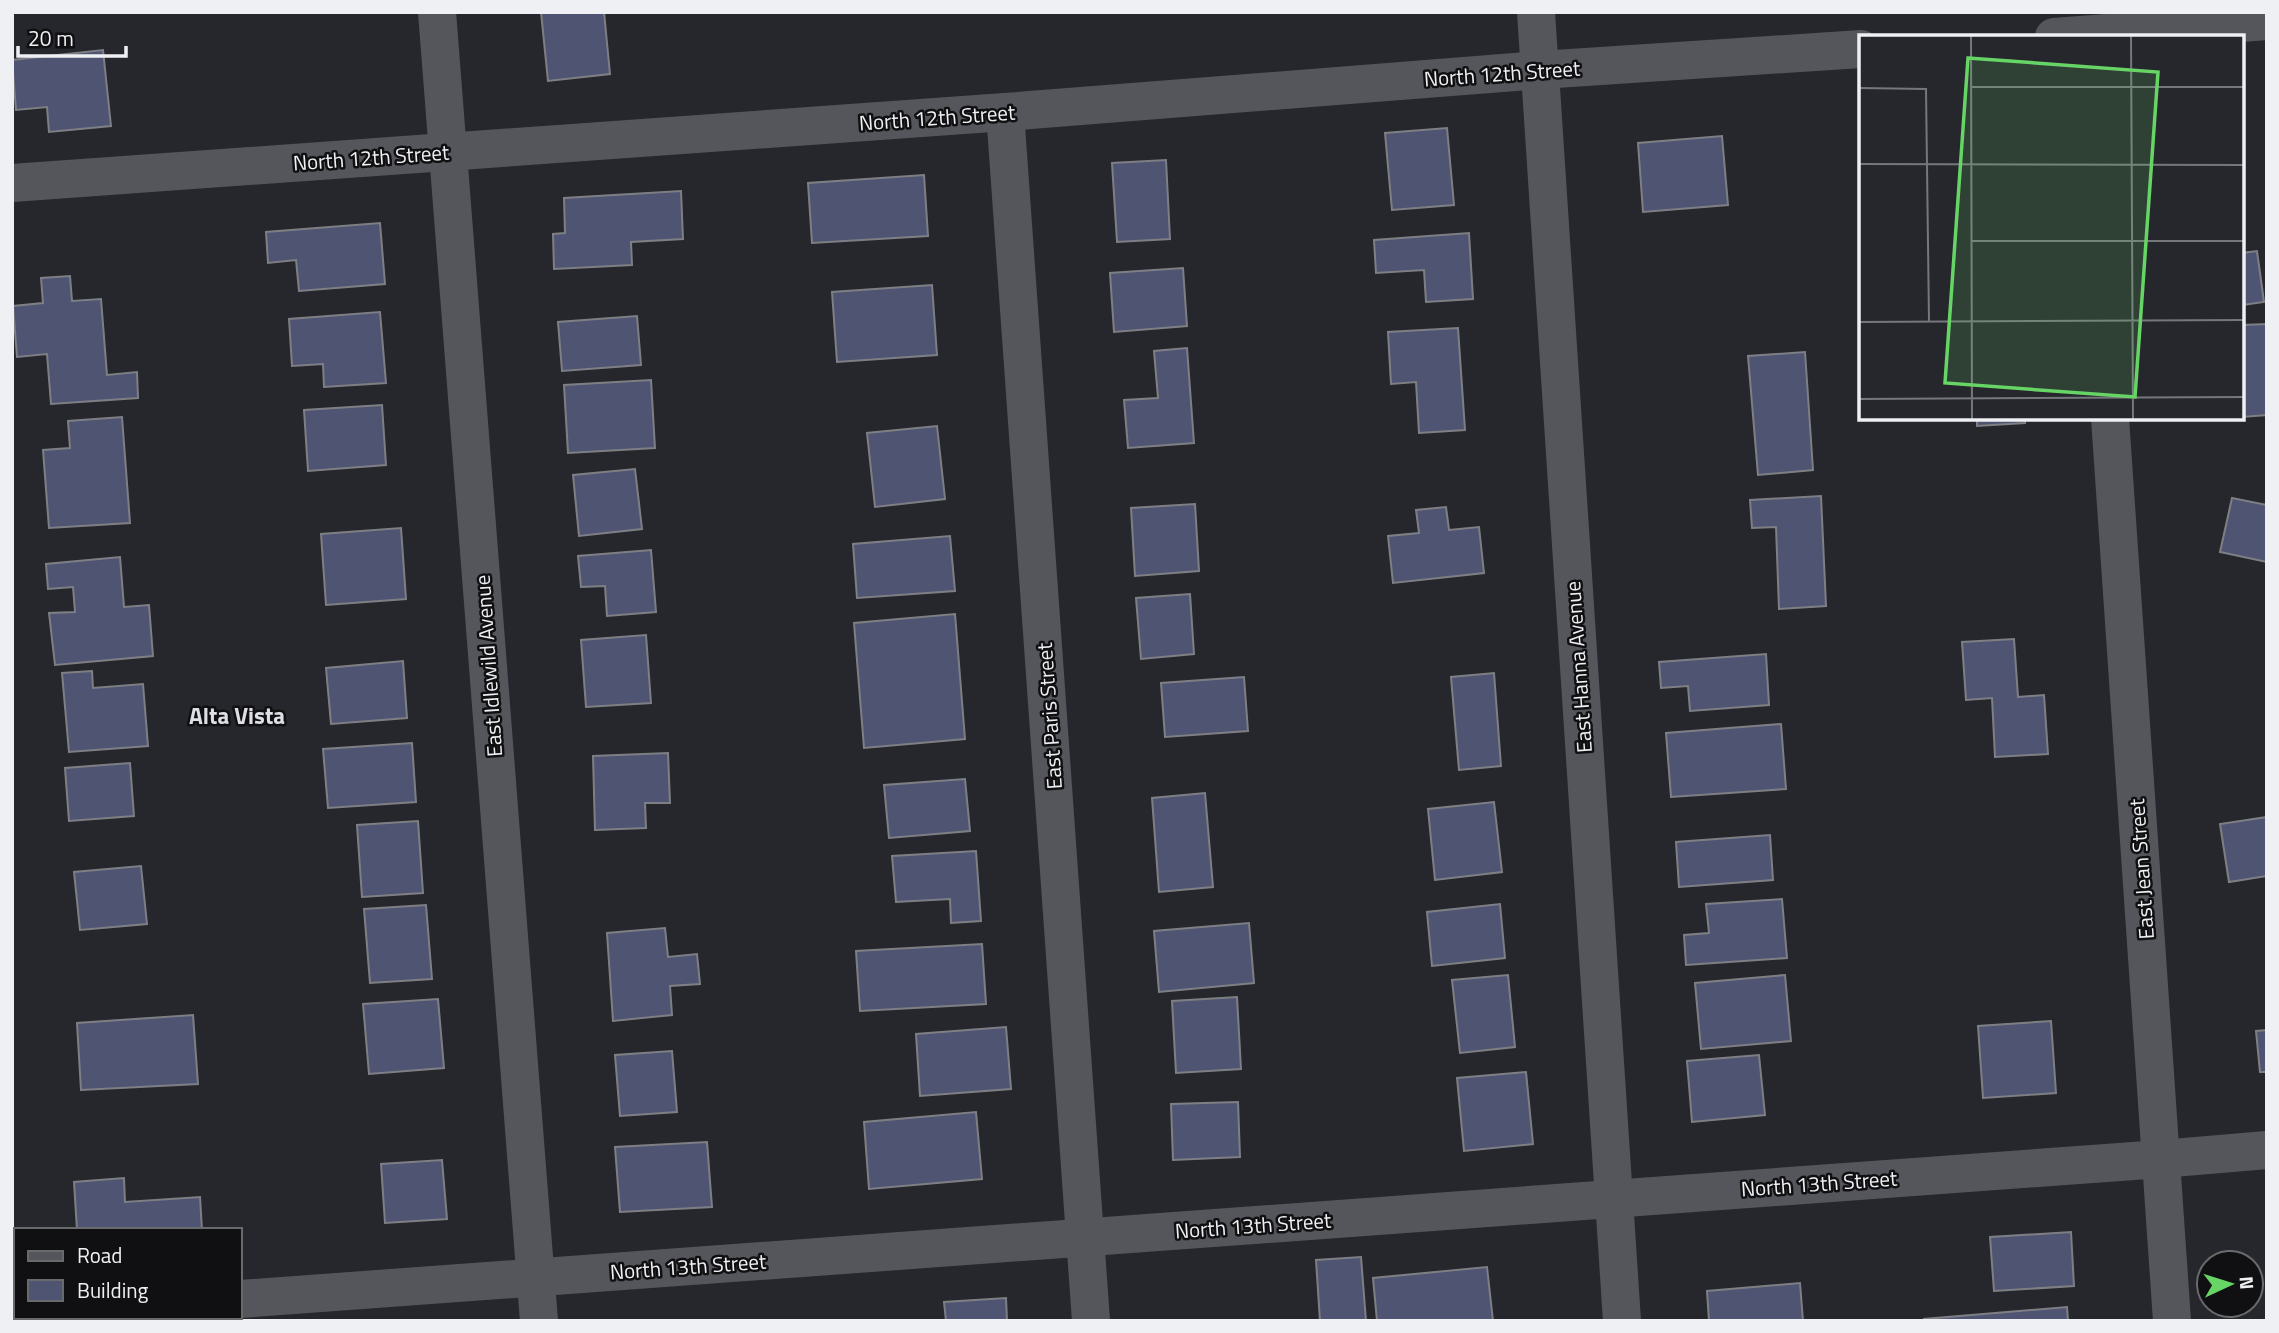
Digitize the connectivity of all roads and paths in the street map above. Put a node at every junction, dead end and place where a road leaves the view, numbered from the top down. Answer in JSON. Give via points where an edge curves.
{"nodes":[{"id":1,"x":437,"y":12,"type":"edge"},
{"id":2,"x":1536,"y":12,"type":"edge"},
{"id":3,"x":2267,"y":21,"type":"edge"},
{"id":4,"x":2087,"y":35,"type":"edge"},
{"id":5,"x":1859,"y":49,"type":"edge"},
{"id":6,"x":1540,"y":70,"type":"junction"},
{"id":7,"x":1006,"y":112,"type":"junction"},
{"id":8,"x":449,"y":152,"type":"junction"},
{"id":9,"x":12,"y":183,"type":"edge"},
{"id":10,"x":2110,"y":420,"type":"edge"},
{"id":11,"x":2267,"y":1150,"type":"edge"},
{"id":12,"x":2161,"y":1159,"type":"junction"},
{"id":13,"x":1612,"y":1198,"type":"junction"},
{"id":14,"x":1086,"y":1237,"type":"junction"},
{"id":15,"x":536,"y":1277,"type":"junction"},
{"id":16,"x":242,"y":1299,"type":"edge"},
{"id":17,"x":539,"y":1321,"type":"edge"},
{"id":18,"x":1091,"y":1321,"type":"edge"},
{"id":19,"x":1622,"y":1321,"type":"edge"},
{"id":20,"x":2172,"y":1321,"type":"edge"}],
"edges":[{"from":1,"to":8,"type":"street","name":"East Idlewild Avenue"},
{"from":2,"to":6,"type":"street","name":"East Hanna Avenue"},
{"from":3,"to":4,"type":"street"},
{"from":5,"to":6,"type":"street","name":"North 12th Street"},
{"from":6,"to":7,"type":"street","name":"North 12th Street"},
{"from":6,"to":13,"type":"street","name":"East Hanna Avenue"},
{"from":7,"to":8,"type":"street","name":"North 12th Street"},
{"from":7,"to":14,"type":"street","name":"East Paris Street"},
{"from":8,"to":9,"type":"street","name":"North 12th Street"},
{"from":8,"to":15,"type":"street","name":"East Idlewild Avenue"},
{"from":10,"to":12,"type":"street","name":"East Jean Street"},
{"from":11,"to":12,"type":"street","name":"North 13th Street"},
{"from":12,"to":13,"type":"street","name":"North 13th Street"},
{"from":12,"to":20,"type":"street","name":"East Jean Street"},
{"from":13,"to":14,"type":"street","name":"North 13th Street"},
{"from":13,"to":19,"type":"street","name":"East Hanna Avenue"},
{"from":14,"to":15,"type":"street","name":"North 13th Street"},
{"from":14,"to":18,"type":"street","name":"East Paris Street"},
{"from":15,"to":16,"type":"street","name":"North 13th Street"},
{"from":15,"to":17,"type":"street","name":"East Idlewild Avenue"}]}
